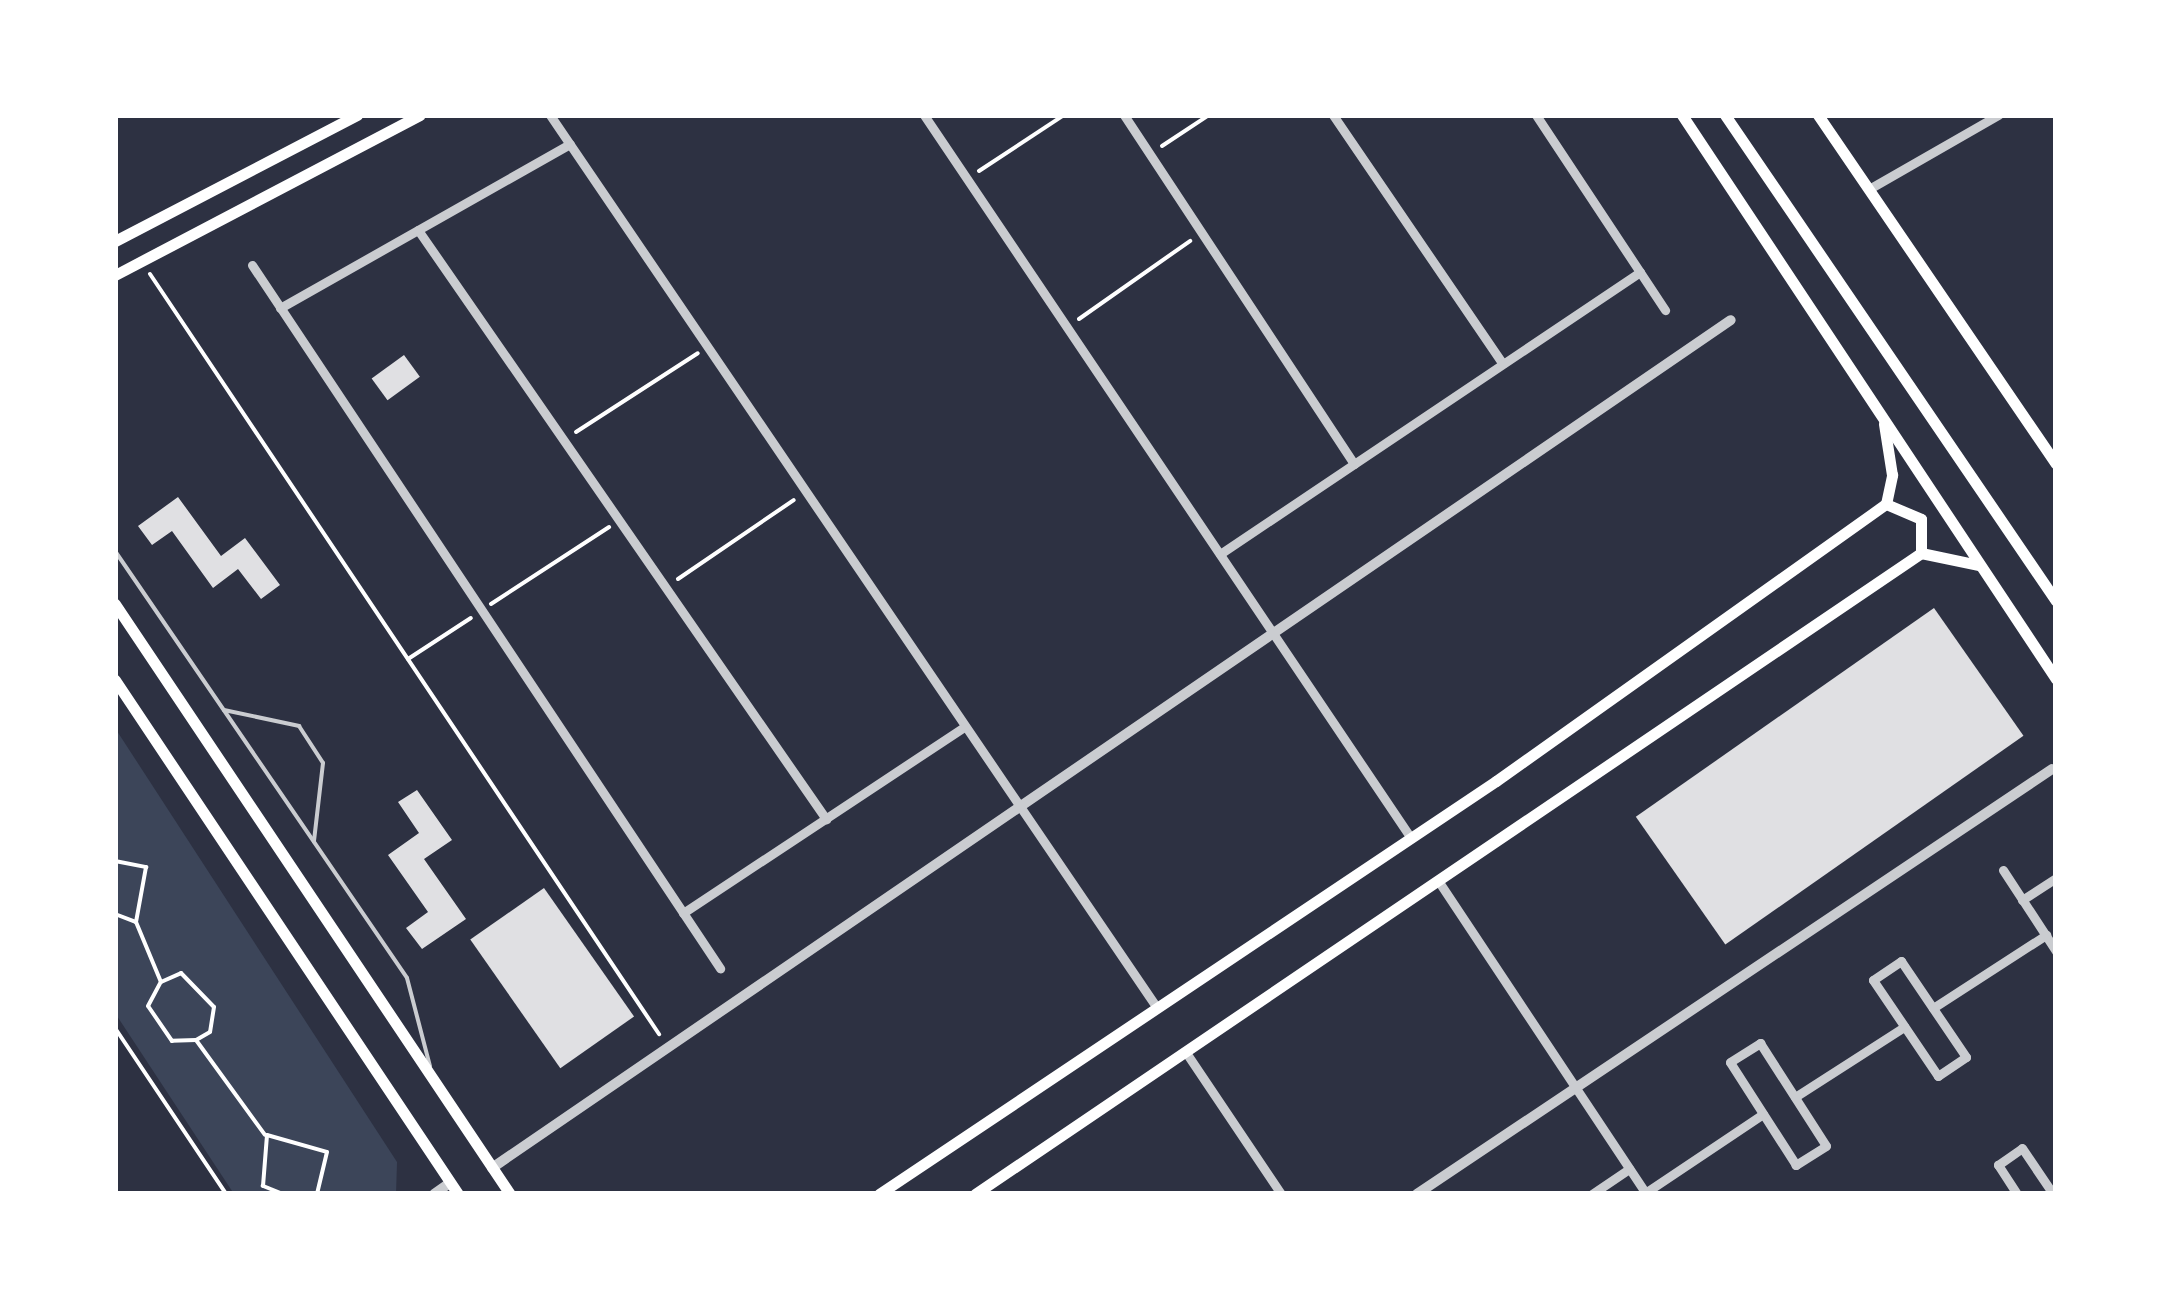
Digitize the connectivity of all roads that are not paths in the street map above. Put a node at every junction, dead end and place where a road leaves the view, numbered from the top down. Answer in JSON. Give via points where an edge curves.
{"nodes":[{"id":1,"x":357,"y":115,"type":"edge"},
{"id":2,"x":420,"y":115,"type":"edge"},
{"id":3,"x":550,"y":115,"type":"edge"},
{"id":4,"x":924,"y":115,"type":"edge"},
{"id":5,"x":1124,"y":115,"type":"edge"},
{"id":6,"x":1334,"y":115,"type":"edge"},
{"id":7,"x":1536,"y":115,"type":"edge"},
{"id":8,"x":1682,"y":115,"type":"edge"},
{"id":9,"x":1690,"y":115,"type":"edge"},
{"id":10,"x":1726,"y":115,"type":"edge"},
{"id":11,"x":1818,"y":115,"type":"edge"},
{"id":12,"x":1998,"y":115,"type":"edge"},
{"id":13,"x":570,"y":144,"type":"junction"},
{"id":14,"x":1709,"y":152,"type":"junction"},
{"id":15,"x":1869,"y":188,"type":"junction"},
{"id":16,"x":418,"y":230,"type":"junction"},
{"id":17,"x":115,"y":242,"type":"edge"},
{"id":18,"x":252,"y":264,"type":"dead end"},
{"id":19,"x":1640,"y":272,"type":"junction"},
{"id":20,"x":115,"y":275,"type":"edge"},
{"id":21,"x":280,"y":308,"type":"junction"},
{"id":22,"x":1665,"y":310,"type":"dead end"},
{"id":23,"x":1732,"y":320,"type":"dead end"},
{"id":24,"x":1503,"y":364,"type":"junction"},
{"id":25,"x":1884,"y":424,"type":"junction"},
{"id":26,"x":1354,"y":464,"type":"junction"},
{"id":27,"x":2056,"y":464,"type":"edge"},
{"id":28,"x":1886,"y":504,"type":"junction"},
{"id":29,"x":115,"y":550,"type":"edge"},
{"id":30,"x":1921,"y":553,"type":"junction"},
{"id":31,"x":1220,"y":554,"type":"junction"},
{"id":32,"x":1978,"y":564,"type":"junction"},
{"id":33,"x":2056,"y":601,"type":"edge"},
{"id":34,"x":115,"y":604,"type":"edge"},
{"id":35,"x":1274,"y":635,"type":"junction"},
{"id":36,"x":2056,"y":679,"type":"edge"},
{"id":37,"x":115,"y":680,"type":"edge"},
{"id":38,"x":224,"y":710,"type":"junction"},
{"id":39,"x":965,"y":726,"type":"junction"},
{"id":40,"x":2052,"y":769,"type":"dead end"},
{"id":41,"x":1021,"y":808,"type":"junction"},
{"id":42,"x":826,"y":819,"type":"junction"},
{"id":43,"x":1411,"y":838,"type":"junction"},
{"id":44,"x":314,"y":841,"type":"junction"},
{"id":45,"x":2003,"y":870,"type":"dead end"},
{"id":46,"x":2056,"y":878,"type":"edge"},
{"id":47,"x":1440,"y":885,"type":"junction"},
{"id":48,"x":2022,"y":900,"type":"junction"},
{"id":49,"x":683,"y":913,"type":"junction"},
{"id":50,"x":2046,"y":935,"type":"junction"},
{"id":51,"x":2056,"y":951,"type":"edge"},
{"id":52,"x":720,"y":968,"type":"dead end"},
{"id":53,"x":1157,"y":1008,"type":"junction"},
{"id":54,"x":1933,"y":1008,"type":"junction"},
{"id":55,"x":1904,"y":1027,"type":"junction"},
{"id":56,"x":1187,"y":1054,"type":"junction"},
{"id":57,"x":434,"y":1080,"type":"junction"},
{"id":58,"x":1574,"y":1087,"type":"junction"},
{"id":59,"x":1795,"y":1097,"type":"junction"},
{"id":60,"x":1763,"y":1114,"type":"junction"},
{"id":61,"x":492,"y":1168,"type":"junction"},
{"id":62,"x":1630,"y":1169,"type":"junction"},
{"id":63,"x":454,"y":1188,"type":"edge"},
{"id":64,"x":2054,"y":1192,"type":"edge"},
{"id":65,"x":434,"y":1194,"type":"edge"},
{"id":66,"x":510,"y":1194,"type":"edge"},
{"id":67,"x":879,"y":1194,"type":"edge"},
{"id":68,"x":976,"y":1194,"type":"edge"},
{"id":69,"x":1281,"y":1194,"type":"edge"},
{"id":70,"x":1416,"y":1194,"type":"edge"},
{"id":71,"x":1592,"y":1194,"type":"edge"},
{"id":72,"x":1646,"y":1194,"type":"edge"},
{"id":73,"x":2018,"y":1194,"type":"edge"}],
"edges":[{"from":1,"to":17,"type":"main road"},
{"from":2,"to":20,"type":"main road"},
{"from":3,"to":13,"type":"street"},
{"from":4,"to":31,"type":"street"},
{"from":5,"to":26,"type":"street"},
{"from":6,"to":24,"type":"street"},
{"from":7,"to":19,"type":"street"},
{"from":8,"to":14,"type":"main road"},
{"from":9,"to":14,"type":"main road"},
{"from":10,"to":33,"type":"main road"},
{"from":11,"to":15,"type":"main road"},
{"from":12,"to":15,"type":"street"},
{"from":13,"to":16,"type":"street"},
{"from":13,"to":39,"type":"street"},
{"from":14,"to":25,"type":"main road"},
{"from":15,"to":27,"type":"main road"},
{"from":16,"to":21,"type":"street"},
{"from":16,"to":42,"type":"street"},
{"from":18,"to":21,"type":"street"},
{"from":19,"to":22,"type":"street"},
{"from":19,"to":24,"type":"street"},
{"from":21,"to":49,"type":"street"},
{"from":23,"to":35,"type":"street"},
{"from":24,"to":26,"type":"street"},
{"from":25,"to":28,"type":"main road","via":[[1892,475]]},
{"from":25,"to":32,"type":"main road"},
{"from":26,"to":31,"type":"street"},
{"from":28,"to":30,"type":"main road","via":[[1921,520]]},
{"from":28,"to":43,"type":"main road"},
{"from":29,"to":38,"type":"lane"},
{"from":30,"to":32,"type":"main road"},
{"from":30,"to":47,"type":"main road"},
{"from":31,"to":35,"type":"street"},
{"from":32,"to":36,"type":"main road"},
{"from":34,"to":57,"type":"main road"},
{"from":35,"to":41,"type":"street"},
{"from":35,"to":43,"type":"street"},
{"from":37,"to":63,"type":"main road"},
{"from":38,"to":44,"type":"lane"},
{"from":38,"to":44,"type":"lane","via":[[299,726],[324,763]]},
{"from":39,"to":41,"type":"street"},
{"from":39,"to":42,"type":"street"},
{"from":40,"to":58,"type":"street"},
{"from":41,"to":53,"type":"street"},
{"from":41,"to":61,"type":"street"},
{"from":42,"to":49,"type":"street"},
{"from":43,"to":53,"type":"main road"},
{"from":44,"to":57,"type":"lane","via":[[408,978]]},
{"from":45,"to":48,"type":"street"},
{"from":46,"to":48,"type":"street"},
{"from":47,"to":56,"type":"main road"},
{"from":47,"to":58,"type":"street"},
{"from":48,"to":50,"type":"street"},
{"from":49,"to":52,"type":"street"},
{"from":50,"to":51,"type":"street"},
{"from":50,"to":54,"type":"street"},
{"from":53,"to":67,"type":"main road"},
{"from":54,"to":55,"type":"street","via":[[1901,961],[1873,980]]},
{"from":54,"to":55,"type":"street","via":[[1966,1058],[1938,1076]]},
{"from":55,"to":59,"type":"street"},
{"from":56,"to":68,"type":"main road"},
{"from":56,"to":69,"type":"street"},
{"from":57,"to":61,"type":"main road"},
{"from":58,"to":62,"type":"street"},
{"from":58,"to":70,"type":"street"},
{"from":59,"to":60,"type":"street","via":[[1826,1146],[1796,1165]]},
{"from":59,"to":60,"type":"street","via":[[1760,1043],[1730,1062]]},
{"from":60,"to":72,"type":"street"},
{"from":61,"to":66,"type":"main road"},
{"from":62,"to":71,"type":"street"},
{"from":62,"to":72,"type":"street"},
{"from":63,"to":65,"type":"street"},
{"from":64,"to":73,"type":"street","via":[[2022,1148],[1998,1165]]}]}
